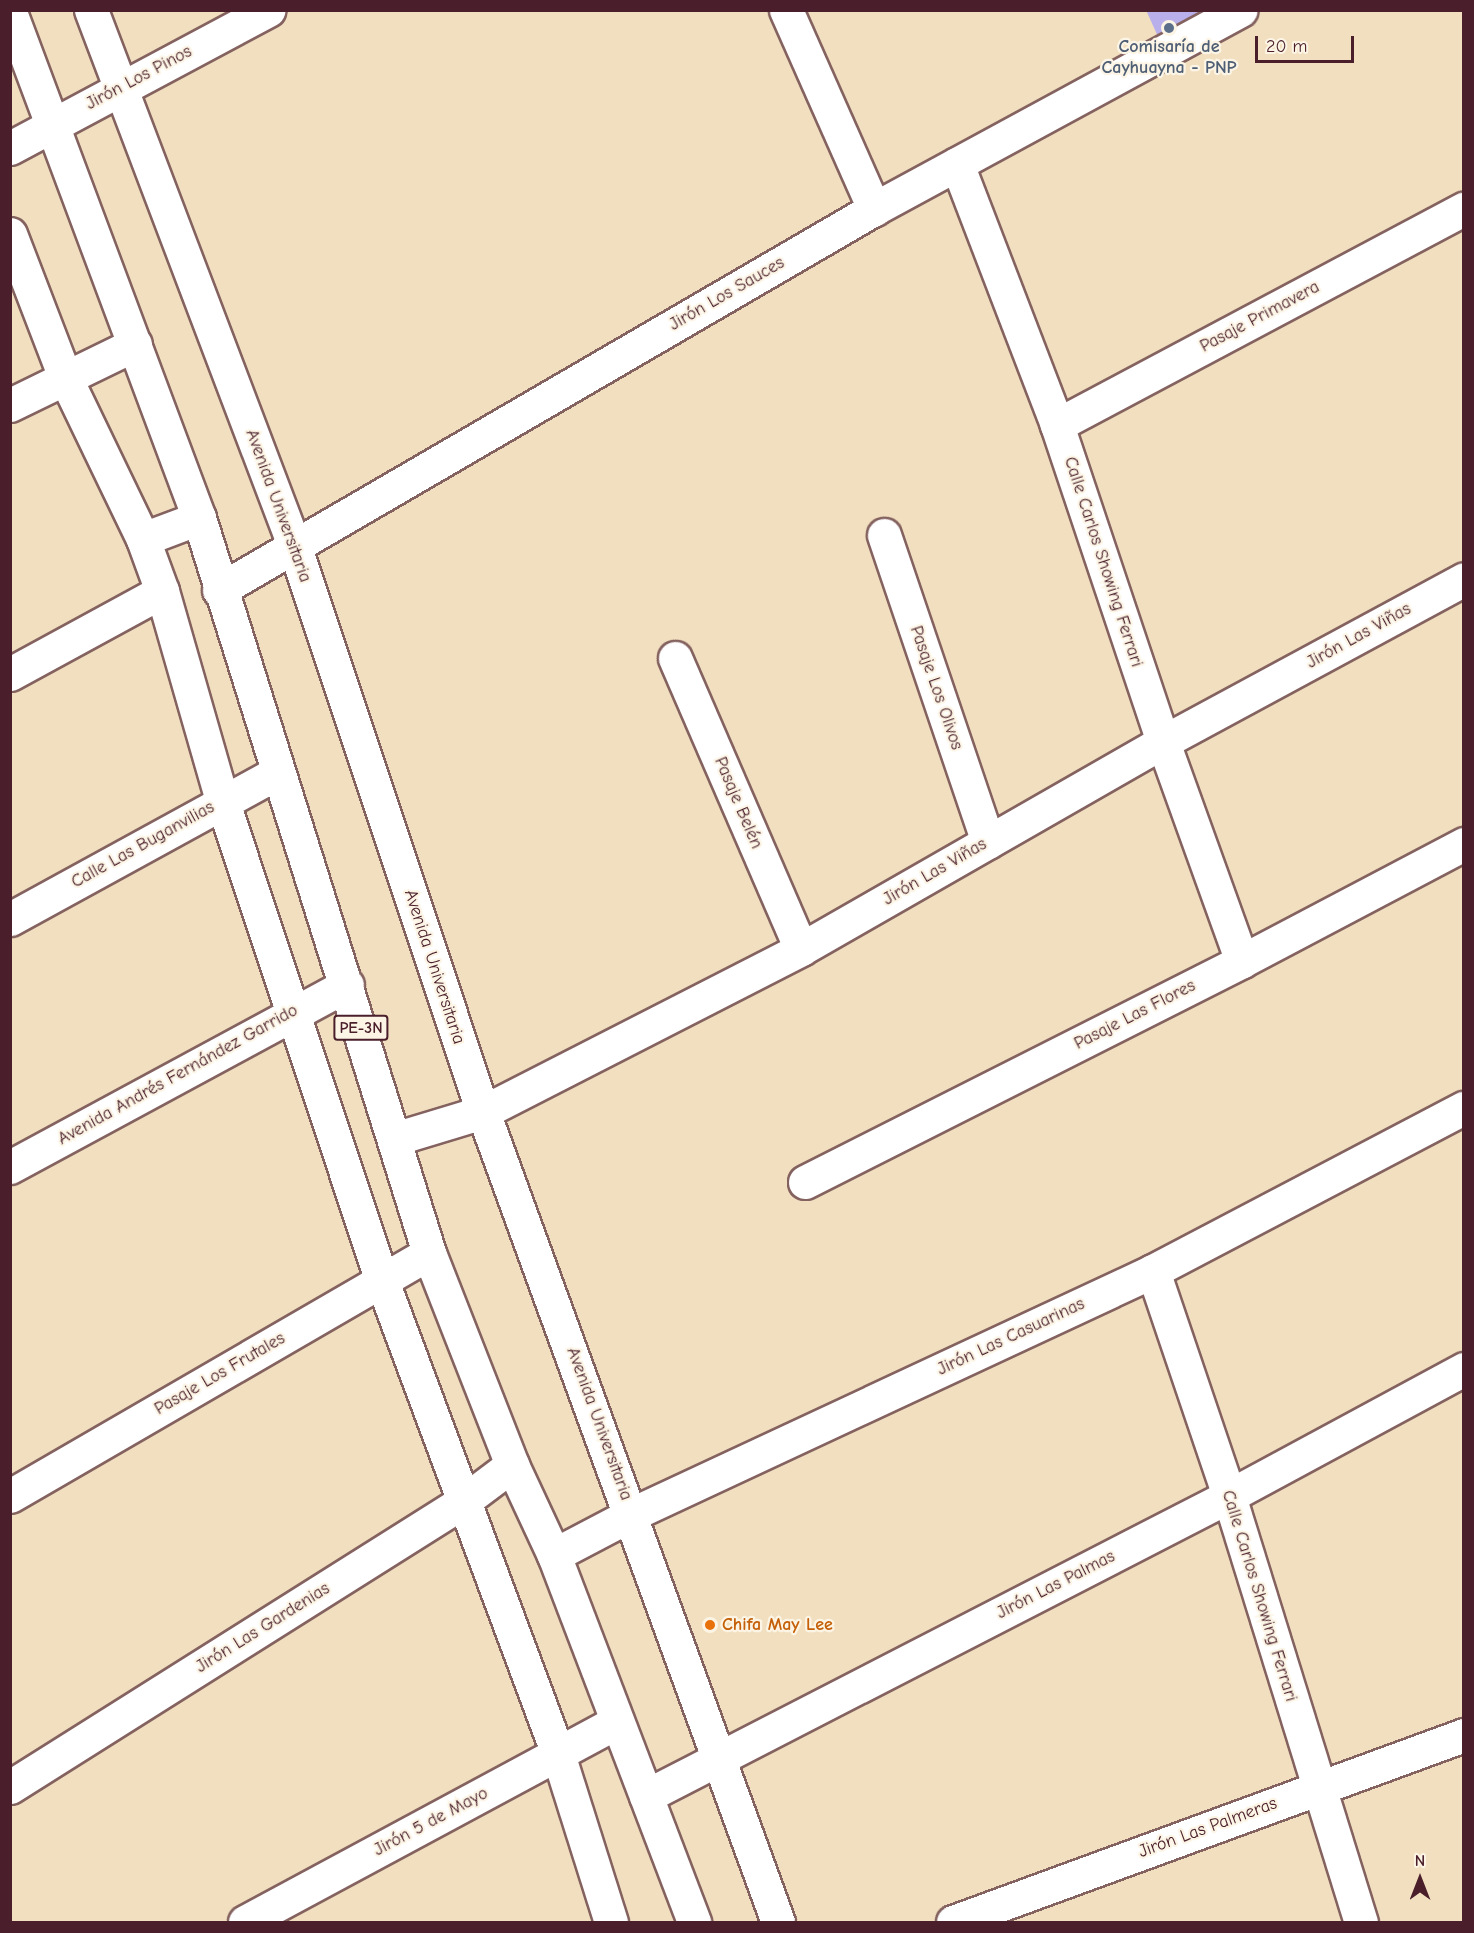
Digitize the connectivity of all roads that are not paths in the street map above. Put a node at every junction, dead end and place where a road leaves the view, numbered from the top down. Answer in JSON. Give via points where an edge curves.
{"nodes":[{"id":1,"x":91,"y":10,"type":"edge"},
{"id":2,"x":268,"y":10,"type":"edge"},
{"id":3,"x":786,"y":10,"type":"edge"},
{"id":4,"x":1241,"y":10,"type":"edge"},
{"id":5,"x":10,"y":12,"type":"edge"},
{"id":6,"x":121,"y":86,"type":"junction"},
{"id":7,"x":53,"y":125,"type":"junction"},
{"id":8,"x":10,"y":148,"type":"edge"},
{"id":9,"x":957,"y":164,"type":"junction"},
{"id":10,"x":874,"y":209,"type":"junction"},
{"id":11,"x":1464,"y":209,"type":"edge"},
{"id":12,"x":10,"y":234,"type":"edge"},
{"id":13,"x":135,"y":344,"type":"junction"},
{"id":14,"x":65,"y":377,"type":"junction"},
{"id":15,"x":10,"y":405,"type":"edge"},
{"id":16,"x":1057,"y":425,"type":"junction"},
{"id":17,"x":200,"y":518,"type":"junction"},
{"id":18,"x":884,"y":535,"type":"dead end"},
{"id":19,"x":143,"y":539,"type":"junction"},
{"id":20,"x":294,"y":545,"type":"junction"},
{"id":21,"x":1464,"y":579,"type":"edge"},
{"id":22,"x":219,"y":590,"type":"junction"},
{"id":23,"x":162,"y":591,"type":"junction"},
{"id":24,"x":675,"y":658,"type":"dead end"},
{"id":25,"x":10,"y":674,"type":"edge"},
{"id":26,"x":1163,"y":742,"type":"junction"},
{"id":27,"x":277,"y":773,"type":"junction"},
{"id":28,"x":222,"y":800,"type":"junction"},
{"id":29,"x":988,"y":842,"type":"junction"},
{"id":30,"x":1464,"y":844,"type":"edge"},
{"id":31,"x":10,"y":919,"type":"edge"},
{"id":32,"x":801,"y":949,"type":"junction"},
{"id":33,"x":1242,"y":961,"type":"junction"},
{"id":34,"x":347,"y":985,"type":"junction"},
{"id":35,"x":293,"y":1012,"type":"junction"},
{"id":36,"x":1464,"y":1108,"type":"edge"},
{"id":37,"x":483,"y":1112,"type":"junction"},
{"id":38,"x":394,"y":1139,"type":"junction"},
{"id":39,"x":10,"y":1167,"type":"edge"},
{"id":40,"x":805,"y":1182,"type":"dead end"},
{"id":41,"x":429,"y":1252,"type":"junction"},
{"id":42,"x":1152,"y":1271,"type":"junction"},
{"id":43,"x":382,"y":1281,"type":"junction"},
{"id":44,"x":1464,"y":1369,"type":"edge"},
{"id":45,"x":512,"y":1465,"type":"junction"},
{"id":46,"x":10,"y":1496,"type":"edge"},
{"id":47,"x":1229,"y":1496,"type":"junction"},
{"id":48,"x":464,"y":1501,"type":"junction"},
{"id":49,"x":632,"y":1514,"type":"junction"},
{"id":50,"x":554,"y":1555,"type":"junction"},
{"id":51,"x":617,"y":1722,"type":"junction"},
{"id":52,"x":1464,"y":1736,"type":"edge"},
{"id":53,"x":558,"y":1754,"type":"junction"},
{"id":54,"x":721,"y":1757,"type":"junction"},
{"id":55,"x":10,"y":1787,"type":"edge"},
{"id":56,"x":1317,"y":1787,"type":"junction"},
{"id":57,"x":646,"y":1796,"type":"junction"},
{"id":58,"x":245,"y":1923,"type":"edge"},
{"id":59,"x":611,"y":1923,"type":"edge"},
{"id":60,"x":694,"y":1923,"type":"edge"},
{"id":61,"x":778,"y":1923,"type":"edge"},
{"id":62,"x":953,"y":1923,"type":"edge"},
{"id":63,"x":1361,"y":1923,"type":"edge"}],
"edges":[{"from":1,"to":6,"type":"main road","name":"Avenida Universitaria"},
{"from":2,"to":6,"type":"main road","name":"Jirón Los Pinos"},
{"from":3,"to":10,"type":"main road"},
{"from":4,"to":9,"type":"main road","name":"Jirón Los Sauces"},
{"from":5,"to":7,"type":"main road","number":"PE-3N"},
{"from":6,"to":7,"type":"main road","name":"Jirón Los Pinos"},
{"from":6,"to":20,"type":"main road","name":"Avenida Universitaria"},
{"from":7,"to":8,"type":"main road","name":"Jirón Los Pinos"},
{"from":7,"to":13,"type":"main road","number":"PE-3N"},
{"from":9,"to":10,"type":"main road","name":"Jirón Los Sauces"},
{"from":9,"to":16,"type":"main road","name":"Calle Carlos Showing Ferrari"},
{"from":10,"to":20,"type":"main road","name":"Jirón Los Sauces"},
{"from":11,"to":16,"type":"main road","name":"Pasaje Primavera"},
{"from":12,"to":14,"type":"main road"},
{"from":13,"to":14,"type":"main road"},
{"from":13,"to":17,"type":"main road","number":"PE-3N"},
{"from":14,"to":15,"type":"main road"},
{"from":14,"to":19,"type":"main road"},
{"from":16,"to":26,"type":"main road","name":"Calle Carlos Showing Ferrari"},
{"from":17,"to":19,"type":"main road"},
{"from":17,"to":22,"type":"main road","number":"PE-3N"},
{"from":18,"to":29,"type":"main road","name":"Pasaje Los Olivos"},
{"from":19,"to":23,"type":"main road"},
{"from":20,"to":22,"type":"main road","name":"Jirón Los Sauces"},
{"from":20,"to":37,"type":"main road","name":"Avenida Universitaria"},
{"from":21,"to":26,"type":"main road","name":"Jirón Las Viñas"},
{"from":22,"to":27,"type":"main road","number":"PE-3N"},
{"from":23,"to":25,"type":"main road"},
{"from":23,"to":28,"type":"main road"},
{"from":24,"to":32,"type":"main road","name":"Pasaje Belén"},
{"from":26,"to":29,"type":"main road","name":"Jirón Las Viñas"},
{"from":26,"to":33,"type":"main road","name":"Calle Carlos Showing Ferrari"},
{"from":27,"to":28,"type":"main road","name":"Calle Las Buganvilias"},
{"from":27,"to":34,"type":"main road","number":"PE-3N"},
{"from":28,"to":31,"type":"main road","name":"Calle Las Buganvilias"},
{"from":28,"to":35,"type":"main road"},
{"from":29,"to":32,"type":"main road","name":"Jirón Las Viñas"},
{"from":30,"to":33,"type":"main road","name":"Pasaje Las Flores"},
{"from":32,"to":37,"type":"main road","name":"Jirón Las Viñas"},
{"from":33,"to":40,"type":"main road","name":"Pasaje Las Flores"},
{"from":34,"to":35,"type":"main road","name":"Avenida Andrés Fernández Garrido"},
{"from":34,"to":38,"type":"main road","number":"PE-3N"},
{"from":35,"to":39,"type":"main road","name":"Avenida Andrés Fernández Garrido"},
{"from":35,"to":43,"type":"main road"},
{"from":36,"to":42,"type":"main road","name":"Jirón Las Casuarinas"},
{"from":37,"to":38,"type":"main road","name":"Jirón Las Viñas"},
{"from":37,"to":49,"type":"main road","name":"Avenida Universitaria"},
{"from":38,"to":41,"type":"main road","number":"PE-3N"},
{"from":41,"to":43,"type":"main road","name":"Pasaje Los Frutales"},
{"from":41,"to":45,"type":"main road","number":"PE-3N"},
{"from":42,"to":47,"type":"main road","name":"Calle Carlos Showing Ferrari"},
{"from":42,"to":49,"type":"main road","name":"Jirón Las Casuarinas"},
{"from":43,"to":46,"type":"main road","name":"Pasaje Los Frutales"},
{"from":43,"to":48,"type":"main road"},
{"from":44,"to":47,"type":"main road","name":"Jirón Las Palmas"},
{"from":45,"to":48,"type":"main road","name":"Jirón Las Gardenias"},
{"from":45,"to":50,"type":"main road","number":"PE-3N"},
{"from":47,"to":54,"type":"main road","name":"Jirón Las Palmas"},
{"from":47,"to":56,"type":"main road","name":"Calle Carlos Showing Ferrari"},
{"from":48,"to":53,"type":"main road"},
{"from":48,"to":55,"type":"main road","name":"Jirón Las Gardenias"},
{"from":49,"to":50,"type":"main road","name":"Jirón Las Casuarinas"},
{"from":49,"to":54,"type":"main road","name":"Avenida Universitaria"},
{"from":50,"to":51,"type":"main road","number":"PE-3N"},
{"from":51,"to":53,"type":"main road","name":"Jirón 5 de Mayo"},
{"from":51,"to":57,"type":"main road","number":"PE-3N"},
{"from":52,"to":56,"type":"main road","name":"Jirón Las Palmeras"},
{"from":53,"to":58,"type":"main road","name":"Jirón 5 de Mayo"},
{"from":53,"to":59,"type":"main road"},
{"from":54,"to":57,"type":"main road","name":"Jirón Las Palmas"},
{"from":54,"to":61,"type":"main road","name":"Avenida Universitaria"},
{"from":56,"to":62,"type":"main road","name":"Jirón Las Palmeras"},
{"from":56,"to":63,"type":"main road","name":"Calle Carlos Showing Ferrari"},
{"from":57,"to":60,"type":"main road","number":"PE-3N"}]}
